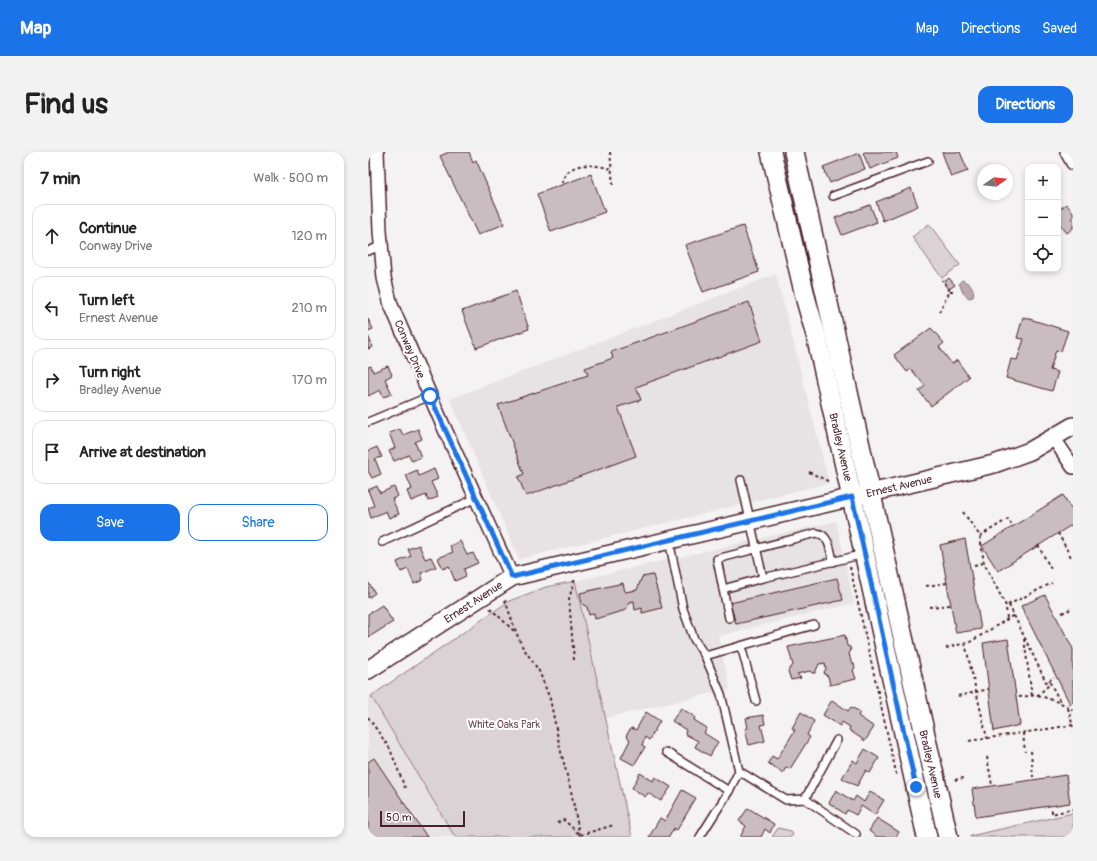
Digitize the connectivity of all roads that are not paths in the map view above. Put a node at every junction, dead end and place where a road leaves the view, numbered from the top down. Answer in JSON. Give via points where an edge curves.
{"nodes":[{"id":1,"x":377,"y":152,"type":"edge"},
{"id":2,"x":771,"y":152,"type":"edge"},
{"id":3,"x":794,"y":152,"type":"edge"},
{"id":4,"x":1067,"y":152,"type":"edge"},
{"id":5,"x":928,"y":161,"type":"dead end"},
{"id":6,"x":1073,"y":163,"type":"edge"},
{"id":7,"x":833,"y":196,"type":"dead end"},
{"id":8,"x":381,"y":246,"type":"junction"},
{"id":9,"x":368,"y":251,"type":"edge"},
{"id":10,"x":430,"y":396,"type":"junction"},
{"id":11,"x":368,"y":422,"type":"edge"},
{"id":12,"x":1073,"y":426,"type":"edge"},
{"id":13,"x":1053,"y":437,"type":"junction"},
{"id":14,"x":1073,"y":467,"type":"edge"},
{"id":15,"x":741,"y":480,"type":"dead end"},
{"id":16,"x":870,"y":492,"type":"junction"},
{"id":17,"x":852,"y":497,"type":"junction"},
{"id":18,"x":476,"y":498,"type":"junction"},
{"id":19,"x":750,"y":521,"type":"junction"},
{"id":20,"x":669,"y":540,"type":"junction"},
{"id":21,"x":382,"y":542,"type":"dead end"},
{"id":22,"x":756,"y":548,"type":"junction"},
{"id":23,"x":856,"y":556,"type":"dead end"},
{"id":24,"x":833,"y":562,"type":"junction"},
{"id":25,"x":512,"y":577,"type":"junction"},
{"id":26,"x":763,"y":578,"type":"junction"},
{"id":27,"x":723,"y":588,"type":"junction"},
{"id":28,"x":729,"y":618,"type":"dead end"},
{"id":29,"x":814,"y":625,"type":"dead end"},
{"id":30,"x":742,"y":646,"type":"junction"},
{"id":31,"x":705,"y":656,"type":"junction"},
{"id":32,"x":368,"y":670,"type":"edge"},
{"id":33,"x":756,"y":701,"type":"dead end"},
{"id":34,"x":837,"y":740,"type":"dead end"},
{"id":35,"x":666,"y":752,"type":"dead end"},
{"id":36,"x":739,"y":771,"type":"junction"},
{"id":37,"x":729,"y":791,"type":"junction"},
{"id":38,"x":805,"y":799,"type":"junction"},
{"id":39,"x":856,"y":834,"type":"dead end"},
{"id":40,"x":700,"y":837,"type":"edge"},
{"id":41,"x":927,"y":837,"type":"edge"},
{"id":42,"x":948,"y":837,"type":"edge"}],
"edges":[{"from":1,"to":8,"type":"street","name":"Conway Drive"},
{"from":2,"to":17,"type":"main road","name":"Bradley Avenue"},
{"from":3,"to":16,"type":"main road","name":"Bradley Avenue"},
{"from":4,"to":6,"type":"street"},
{"from":5,"to":7,"type":"lane"},
{"from":8,"to":9,"type":"lane"},
{"from":8,"to":10,"type":"street","name":"Conway Drive","via":[[384,278],[391,305]]},
{"from":10,"to":11,"type":"lane"},
{"from":10,"to":18,"type":"street","name":"Conway Drive"},
{"from":12,"to":13,"type":"street","name":"Ernest Avenue"},
{"from":13,"to":14,"type":"street"},
{"from":13,"to":16,"type":"street","name":"Ernest Avenue","via":[[1030,451],[994,464]]},
{"from":15,"to":19,"type":"lane"},
{"from":16,"to":17,"type":"street","name":"Ernest Avenue"},
{"from":16,"to":42,"type":"main road","name":"Bradley Avenue"},
{"from":17,"to":19,"type":"street","name":"Ernest Avenue"},
{"from":17,"to":41,"type":"main road","name":"Bradley Avenue"},
{"from":18,"to":21,"type":"lane"},
{"from":18,"to":25,"type":"street","name":"Conway Drive"},
{"from":19,"to":20,"type":"street","name":"Ernest Avenue"},
{"from":19,"to":22,"type":"lane"},
{"from":20,"to":25,"type":"street","name":"Ernest Avenue"},
{"from":20,"to":31,"type":"lane","via":[[683,609],[694,639]]},
{"from":22,"to":24,"type":"lane","via":[[816,533],[827,539]]},
{"from":22,"to":26,"type":"lane"},
{"from":22,"to":27,"type":"lane","via":[[717,559]]},
{"from":23,"to":24,"type":"lane"},
{"from":24,"to":26,"type":"lane"},
{"from":25,"to":32,"type":"street","name":"Ernest Avenue"},
{"from":26,"to":27,"type":"lane"},
{"from":27,"to":28,"type":"lane"},
{"from":29,"to":30,"type":"lane"},
{"from":30,"to":31,"type":"lane"},
{"from":30,"to":33,"type":"lane"},
{"from":31,"to":36,"type":"lane","via":[[721,694]]},
{"from":34,"to":38,"type":"lane"},
{"from":35,"to":37,"type":"lane"},
{"from":36,"to":37,"type":"lane"},
{"from":36,"to":38,"type":"lane","via":[[786,800]]},
{"from":37,"to":40,"type":"lane"},
{"from":38,"to":39,"type":"lane"}]}
